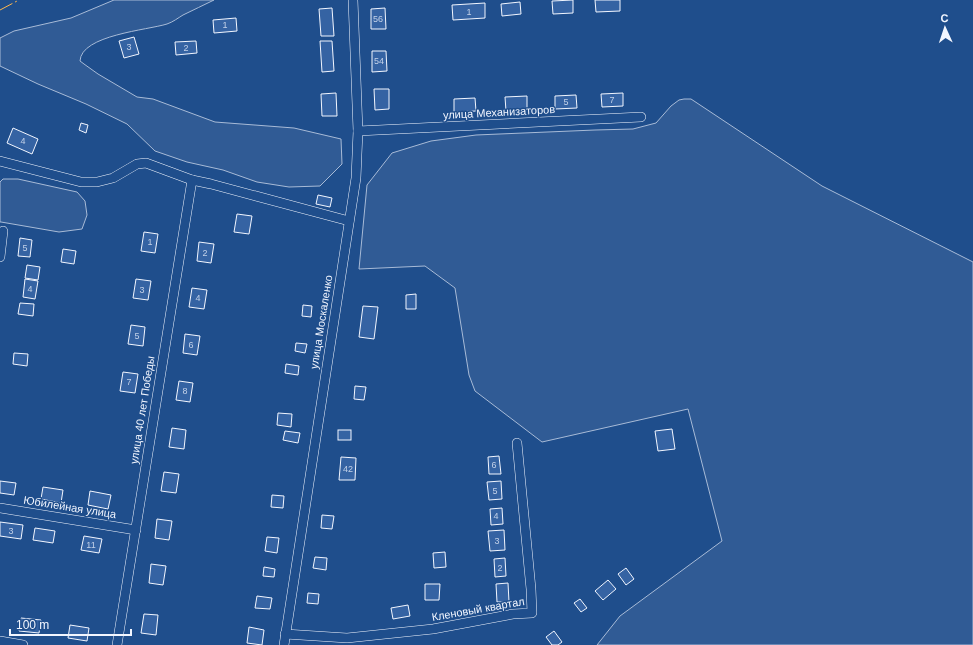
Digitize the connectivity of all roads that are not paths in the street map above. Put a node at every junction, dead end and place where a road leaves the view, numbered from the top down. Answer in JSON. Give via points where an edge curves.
{"nodes":[{"id":1,"x":353,"y":0,"type":"edge"},
{"id":2,"x":641,"y":117,"type":"dead end"},
{"id":3,"x":358,"y":132,"type":"junction"},
{"id":4,"x":0,"y":161,"type":"edge"},
{"id":5,"x":192,"y":180,"type":"junction"},
{"id":6,"x":349,"y":221,"type":"junction"},
{"id":7,"x":3,"y":231,"type":"dead end"},
{"id":8,"x":0,"y":257,"type":"edge"},
{"id":9,"x":517,"y":443,"type":"dead end"},
{"id":10,"x":0,"y":508,"type":"edge"},
{"id":11,"x":136,"y":530,"type":"junction"},
{"id":12,"x":285,"y":634,"type":"junction"},
{"id":13,"x":0,"y":641,"type":"edge"},
{"id":14,"x":23,"y":645,"type":"edge"},
{"id":15,"x":116,"y":645,"type":"edge"},
{"id":16,"x":284,"y":645,"type":"edge"}],
"edges":[{"from":1,"to":3,"type":"street","name":"улица Москаленко"},
{"from":2,"to":3,"type":"street","name":"улица Механизаторов"},
{"from":3,"to":6,"type":"street","name":"улица Москаленко","via":[[356,178]]},
{"from":4,"to":5,"type":"street","via":[[81,182],[113,178],[137,164],[146,163]]},
{"from":5,"to":6,"type":"street"},
{"from":5,"to":11,"type":"street","name":"улица 40 лет Победы"},
{"from":6,"to":12,"type":"street","name":"улица Москаленко"},
{"from":7,"to":8,"type":"street"},
{"from":9,"to":12,"type":"street","name":"Кленовый квартал","via":[[532,613],[513,614],[433,629],[347,638]]},
{"from":10,"to":11,"type":"street","name":"Юбилейная улица"},
{"from":11,"to":15,"type":"street","name":"улица 40 лет Победы"},
{"from":12,"to":16,"type":"street","name":"улица Москаленко"},
{"from":13,"to":14,"type":"street"}]}
